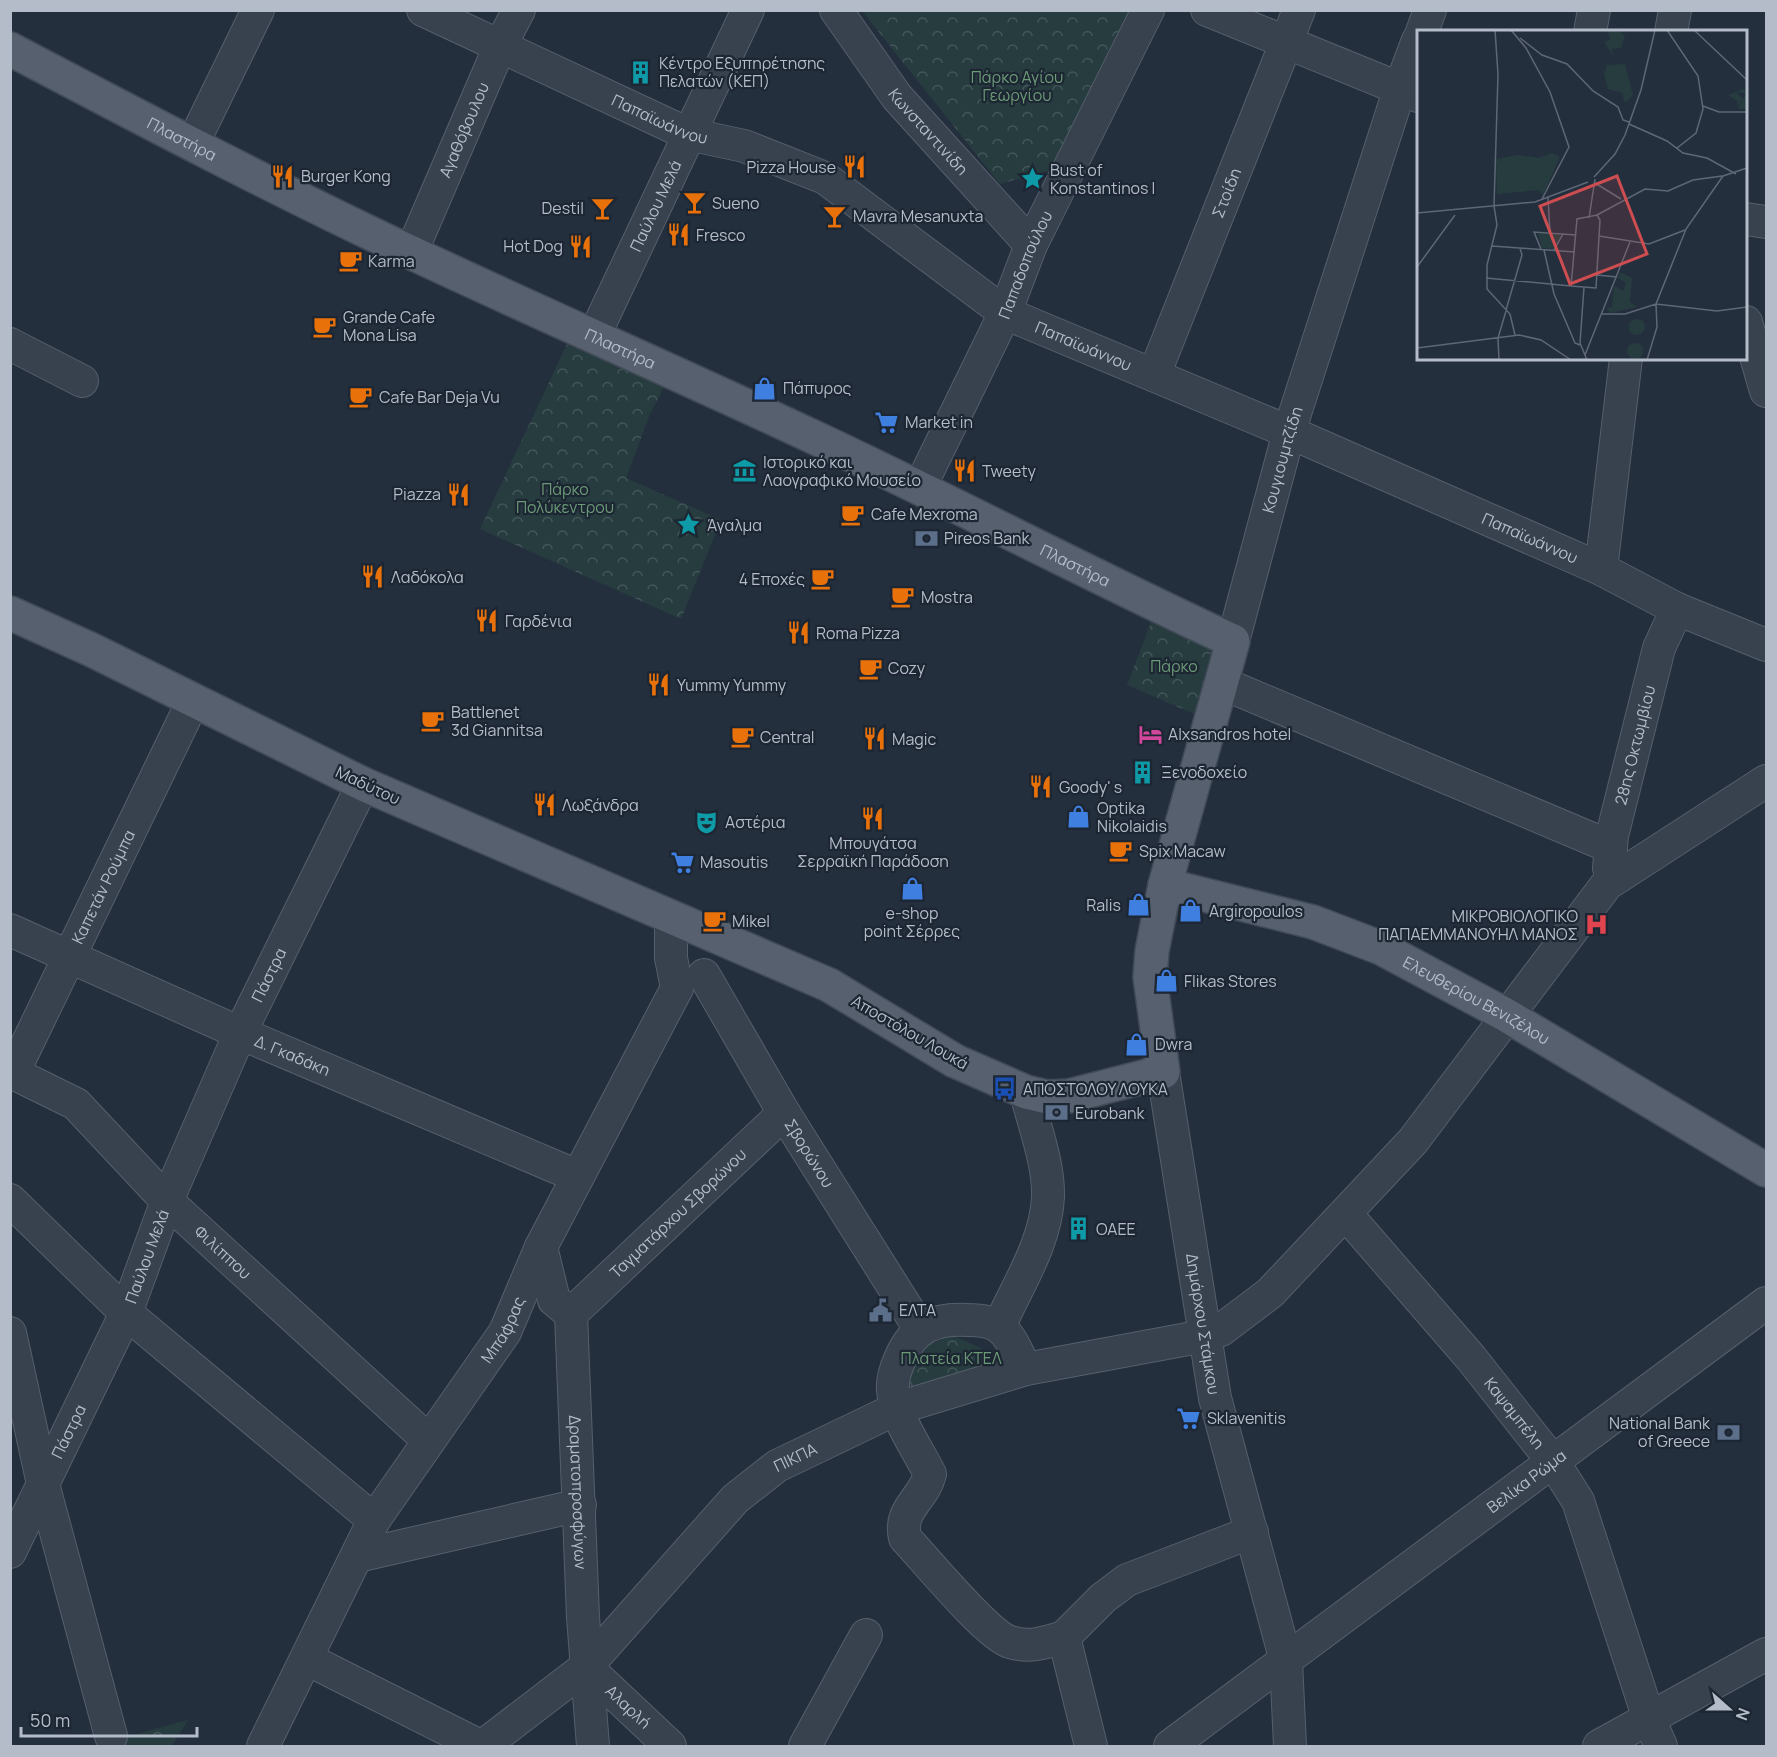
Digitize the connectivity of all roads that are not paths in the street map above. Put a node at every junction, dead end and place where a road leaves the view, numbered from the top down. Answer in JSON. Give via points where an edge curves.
{"nodes":[{"id":1,"x":258,"y":10,"type":"edge"},
{"id":2,"x":423,"y":10,"type":"edge"},
{"id":3,"x":519,"y":10,"type":"edge"},
{"id":4,"x":748,"y":10,"type":"edge"},
{"id":5,"x":836,"y":10,"type":"edge"},
{"id":6,"x":1148,"y":10,"type":"edge"},
{"id":7,"x":1207,"y":10,"type":"edge"},
{"id":8,"x":1299,"y":10,"type":"edge"},
{"id":9,"x":1430,"y":10,"type":"edge"},
{"id":10,"x":1594,"y":10,"type":"edge"},
{"id":11,"x":1675,"y":10,"type":"edge"},
{"id":12,"x":1423,"y":30,"type":"edge"},
{"id":13,"x":1590,"y":30,"type":"edge"},
{"id":14,"x":1671,"y":30,"type":"edge"},
{"id":15,"x":1285,"y":43,"type":"junction"},
{"id":16,"x":501,"y":46,"type":"junction"},
{"id":17,"x":10,"y":49,"type":"edge"},
{"id":18,"x":1417,"y":50,"type":"edge"},
{"id":19,"x":1409,"y":92,"type":"edge"},
{"id":20,"x":688,"y":134,"type":"junction"},
{"id":21,"x":192,"y":145,"type":"junction"},
{"id":22,"x":1747,"y":219,"type":"edge"},
{"id":23,"x":1767,"y":222,"type":"edge"},
{"id":24,"x":1031,"y":245,"type":"junction"},
{"id":25,"x":411,"y":252,"type":"junction"},
{"id":26,"x":1005,"y":312,"type":"junction"},
{"id":27,"x":1747,"y":325,"type":"edge"},
{"id":28,"x":594,"y":336,"type":"junction"},
{"id":29,"x":10,"y":344,"type":"edge"},
{"id":30,"x":1626,"y":360,"type":"edge"},
{"id":31,"x":1154,"y":375,"type":"junction"},
{"id":32,"x":82,"y":381,"type":"dead end"},
{"id":33,"x":1767,"y":391,"type":"edge"},
{"id":34,"x":1289,"y":432,"type":"junction"},
{"id":35,"x":920,"y":487,"type":"junction"},
{"id":36,"x":1601,"y":569,"type":"junction"},
{"id":37,"x":1677,"y":609,"type":"junction"},
{"id":38,"x":10,"y":613,"type":"edge"},
{"id":39,"x":1233,"y":641,"type":"junction"},
{"id":40,"x":1767,"y":645,"type":"edge"},
{"id":41,"x":1222,"y":682,"type":"junction"},
{"id":42,"x":193,"y":701,"type":"junction"},
{"id":43,"x":1767,"y":781,"type":"edge"},
{"id":44,"x":363,"y":784,"type":"junction"},
{"id":45,"x":1611,"y":847,"type":"junction"},
{"id":46,"x":1607,"y":884,"type":"junction"},
{"id":47,"x":1165,"y":885,"type":"junction"},
{"id":48,"x":671,"y":918,"type":"junction"},
{"id":49,"x":10,"y":930,"type":"edge"},
{"id":50,"x":732,"y":942,"type":"junction"},
{"id":51,"x":68,"y":956,"type":"junction"},
{"id":52,"x":691,"y":982,"type":"junction"},
{"id":53,"x":1506,"y":1015,"type":"junction"},
{"id":54,"x":240,"y":1033,"type":"junction"},
{"id":55,"x":1163,"y":1072,"type":"junction"},
{"id":56,"x":12,"y":1073,"type":"edge"},
{"id":57,"x":1026,"y":1092,"type":"junction"},
{"id":58,"x":784,"y":1113,"type":"junction"},
{"id":59,"x":1767,"y":1170,"type":"edge"},
{"id":60,"x":577,"y":1176,"type":"junction"},
{"id":61,"x":11,"y":1201,"type":"edge"},
{"id":62,"x":167,"y":1201,"type":"junction"},
{"id":63,"x":1346,"y":1214,"type":"junction"},
{"id":64,"x":541,"y":1247,"type":"junction"},
{"id":65,"x":1767,"y":1303,"type":"edge"},
{"id":66,"x":126,"y":1313,"type":"junction"},
{"id":67,"x":571,"y":1314,"type":"junction"},
{"id":68,"x":999,"y":1326,"type":"junction"},
{"id":69,"x":920,"y":1329,"type":"junction"},
{"id":70,"x":10,"y":1333,"type":"edge"},
{"id":71,"x":1204,"y":1336,"type":"junction"},
{"id":72,"x":1026,"y":1369,"type":"junction"},
{"id":73,"x":897,"y":1408,"type":"junction"},
{"id":74,"x":428,"y":1440,"type":"junction"},
{"id":75,"x":1554,"y":1463,"type":"junction"},
{"id":76,"x":43,"y":1484,"type":"junction"},
{"id":77,"x":580,"y":1505,"type":"junction"},
{"id":78,"x":374,"y":1520,"type":"junction"},
{"id":79,"x":1252,"y":1532,"type":"junction"},
{"id":80,"x":10,"y":1552,"type":"edge"},
{"id":81,"x":358,"y":1556,"type":"junction"},
{"id":82,"x":866,"y":1635,"type":"dead end"},
{"id":83,"x":1064,"y":1637,"type":"junction"},
{"id":84,"x":1767,"y":1654,"type":"edge"},
{"id":85,"x":307,"y":1659,"type":"junction"},
{"id":86,"x":1287,"y":1661,"type":"junction"},
{"id":87,"x":586,"y":1667,"type":"junction"},
{"id":88,"x":1655,"y":1733,"type":"edge"},
{"id":89,"x":111,"y":1736,"type":"dead end"},
{"id":90,"x":263,"y":1746,"type":"edge"},
{"id":91,"x":482,"y":1746,"type":"edge"},
{"id":92,"x":593,"y":1746,"type":"edge"},
{"id":93,"x":670,"y":1746,"type":"edge"},
{"id":94,"x":805,"y":1746,"type":"edge"},
{"id":95,"x":1091,"y":1746,"type":"edge"},
{"id":96,"x":1170,"y":1746,"type":"edge"},
{"id":97,"x":1290,"y":1746,"type":"edge"},
{"id":98,"x":1599,"y":1746,"type":"edge"}],
"edges":[{"from":1,"to":21,"type":"street"},
{"from":2,"to":16,"type":"street","name":"Παπαϊωάννου"},
{"from":3,"to":16,"type":"street","name":"Αγαθόβουλου"},
{"from":4,"to":20,"type":"street","name":"Παύλου Μελά"},
{"from":5,"to":24,"type":"street","name":"Κωνσταντινίδη","via":[[897,97]]},
{"from":6,"to":24,"type":"street","name":"Παπαδοπούλου"},
{"from":7,"to":15,"type":"street"},
{"from":8,"to":15,"type":"street","name":"Στοίδη"},
{"from":9,"to":12,"type":"street"},
{"from":10,"to":13,"type":"street"},
{"from":11,"to":14,"type":"street"},
{"from":15,"to":19,"type":"street"},
{"from":15,"to":31,"type":"street","name":"Στοίδη"},
{"from":16,"to":20,"type":"street","name":"Παπαϊωάννου"},
{"from":16,"to":25,"type":"street","name":"Αγαθόβουλου"},
{"from":17,"to":21,"type":"main road","name":"Πλαστήρα"},
{"from":18,"to":19,"type":"street","name":"Κουγιουμτζίδη"},
{"from":19,"to":34,"type":"street","name":"Κουγιουμτζίδη"},
{"from":20,"to":26,"type":"street","name":"Παπαϊωάννου","via":[[744,146],[825,178]]},
{"from":20,"to":28,"type":"street","name":"Παύλου Μελά"},
{"from":21,"to":25,"type":"main road","name":"Πλαστήρα"},
{"from":22,"to":23,"type":"street"},
{"from":24,"to":26,"type":"street","name":"Παπαδοπούλου"},
{"from":25,"to":28,"type":"main road","name":"Πλαστήρα"},
{"from":26,"to":31,"type":"street","name":"Παπαϊωάννου"},
{"from":26,"to":35,"type":"street","name":"Παπαδοπούλου"},
{"from":27,"to":33,"type":"street"},
{"from":28,"to":35,"type":"main road","name":"Πλαστήρα"},
{"from":29,"to":32,"type":"street"},
{"from":30,"to":36,"type":"street"},
{"from":31,"to":34,"type":"street","name":"Παπαϊωάννου"},
{"from":34,"to":36,"type":"street","name":"Παπαϊωάννου"},
{"from":34,"to":39,"type":"street","name":"Κουγιουμτζίδη"},
{"from":35,"to":39,"type":"main road","name":"Πλαστήρα","via":[[1106,582]]},
{"from":36,"to":37,"type":"street","name":"Παπαϊωάννου"},
{"from":37,"to":40,"type":"street","name":"Παπαϊωάννου"},
{"from":37,"to":45,"type":"street","name":"28ης Οκτωμβίου","via":[[1659,648]]},
{"from":38,"to":42,"type":"main road","name":"Μαδύτου"},
{"from":39,"to":41,"type":"main road","name":"Κουγιουμτζίδη"},
{"from":41,"to":45,"type":"street"},
{"from":41,"to":47,"type":"main road","name":"Κουγιουμτζίδη"},
{"from":42,"to":44,"type":"main road","name":"Μαδύτου"},
{"from":42,"to":51,"type":"street","name":"Καπετάν Ρούμπα"},
{"from":43,"to":46,"type":"street"},
{"from":44,"to":48,"type":"main road","name":"Μαδύτου"},
{"from":44,"to":54,"type":"street","name":"Πάστρα"},
{"from":45,"to":46,"type":"street","name":"28ης Οκτωμβίου"},
{"from":46,"to":53,"type":"street","name":"ΠΙΚΠΑ"},
{"from":47,"to":53,"type":"main road","name":"Ελευθερίου Βενιζέλου","via":[[1332,929],[1381,948]]},
{"from":47,"to":55,"type":"main road","name":"Κουγιουμτζίδη","via":[[1150,977]]},
{"from":48,"to":50,"type":"main road","name":"Μαδύτου"},
{"from":48,"to":52,"type":"street","name":"Σβορώνου","via":[[671,958]]},
{"from":49,"to":51,"type":"street","name":"Δ. Γκαδάκη"},
{"from":50,"to":52,"type":"street","name":"Μπάφρας"},
{"from":50,"to":57,"type":"main road","name":"Αποστόλου Λουκά","via":[[829,985],[955,1061]]},
{"from":51,"to":54,"type":"street","name":"Δ. Γκαδάκη"},
{"from":51,"to":56,"type":"street","name":"Καπετάν Ρούμπα"},
{"from":52,"to":58,"type":"street","name":"Σβορώνου"},
{"from":52,"to":60,"type":"street","name":"Μπάφρας"},
{"from":53,"to":59,"type":"main road","name":"Ελευθερίου Βενιζέλου"},
{"from":53,"to":63,"type":"street","name":"ΠΙΚΠΑ","via":[[1413,1141]]},
{"from":54,"to":60,"type":"street","name":"Δ. Γκαδάκη"},
{"from":54,"to":62,"type":"street","name":"Πάστρα"},
{"from":55,"to":57,"type":"main road","name":"Αποστόλου Λουκά","via":[[1069,1096],[1047,1097]]},
{"from":55,"to":71,"type":"street","name":"Δημάρχου Στάμκου"},
{"from":56,"to":62,"type":"street","name":"Φιλίππου","via":[[76,1104]]},
{"from":57,"to":68,"type":"street","via":[[1045,1170],[1046,1215],[1041,1236]]},
{"from":58,"to":67,"type":"street","name":"Ταγματάρχου Σβορώνου"},
{"from":58,"to":69,"type":"street","name":"Σβορώνου"},
{"from":60,"to":64,"type":"street","name":"Μπάφρας"},
{"from":61,"to":66,"type":"street"},
{"from":62,"to":66,"type":"street","name":"Παύλου Μελά"},
{"from":62,"to":74,"type":"street","name":"Φιλίππου"},
{"from":63,"to":71,"type":"street","name":"ΠΙΚΠΑ","via":[[1270,1293],[1221,1330]]},
{"from":63,"to":75,"type":"street","name":"Καψαμπέλη","via":[[1471,1358]]},
{"from":64,"to":67,"type":"street","via":[[554,1300]]},
{"from":64,"to":74,"type":"street","name":"Μπάφρας","via":[[505,1332]]},
{"from":65,"to":75,"type":"street","name":"Βελίκα Ρώμα"},
{"from":66,"to":76,"type":"street","name":"Πάστρα"},
{"from":66,"to":78,"type":"street"},
{"from":67,"to":77,"type":"street","name":"Δραματοπροσφύγων"},
{"from":68,"to":69,"type":"street","via":[[951,1319]]},
{"from":68,"to":72,"type":"street"},
{"from":69,"to":73,"type":"street","via":[[905,1346],[896,1368],[893,1388]]},
{"from":70,"to":76,"type":"street"},
{"from":71,"to":72,"type":"street","name":"ΠΙΚΠΑ"},
{"from":71,"to":79,"type":"street","name":"Δημάρχου Στάμκου","via":[[1215,1398]]},
{"from":72,"to":73,"type":"street","name":"ΠΙΚΠΑ"},
{"from":73,"to":83,"type":"street","via":[[930,1473],[928,1483],[904,1518],[905,1538],[994,1635],[1022,1645]]},
{"from":73,"to":87,"type":"street","name":"ΠΙΚΠΑ","via":[[777,1466],[735,1499]]},
{"from":74,"to":78,"type":"street","name":"Μπάφρας"},
{"from":75,"to":86,"type":"street","name":"Βελίκα Ρώμα"},
{"from":75,"to":88,"type":"street","name":"Καψαμπέλη","via":[[1578,1501]]},
{"from":76,"to":80,"type":"street","name":"Πάστρα"},
{"from":76,"to":89,"type":"street"},
{"from":77,"to":81,"type":"street"},
{"from":77,"to":87,"type":"street","name":"Δραματοπροσφύγων"},
{"from":78,"to":81,"type":"street","name":"Μπάφρας"},
{"from":79,"to":83,"type":"street","via":[[1127,1580]]},
{"from":79,"to":86,"type":"street","name":"Δημάρχου Στάμκου"},
{"from":81,"to":85,"type":"street","name":"Μπάφρας"},
{"from":82,"to":94,"type":"street"},
{"from":83,"to":95,"type":"street"},
{"from":84,"to":88,"type":"street"},
{"from":85,"to":90,"type":"street","name":"Μπάφρας"},
{"from":85,"to":91,"type":"street"},
{"from":86,"to":96,"type":"street","name":"Βελίκα Ρώμα"},
{"from":86,"to":97,"type":"street","name":"Δημάρχου Στάμκου"},
{"from":87,"to":91,"type":"street","name":"ΠΙΚΠΑ"},
{"from":87,"to":92,"type":"street","name":"Δραματοπροσφύγων"},
{"from":87,"to":93,"type":"street","name":"Αλαρλή"},
{"from":88,"to":98,"type":"street"}]}
